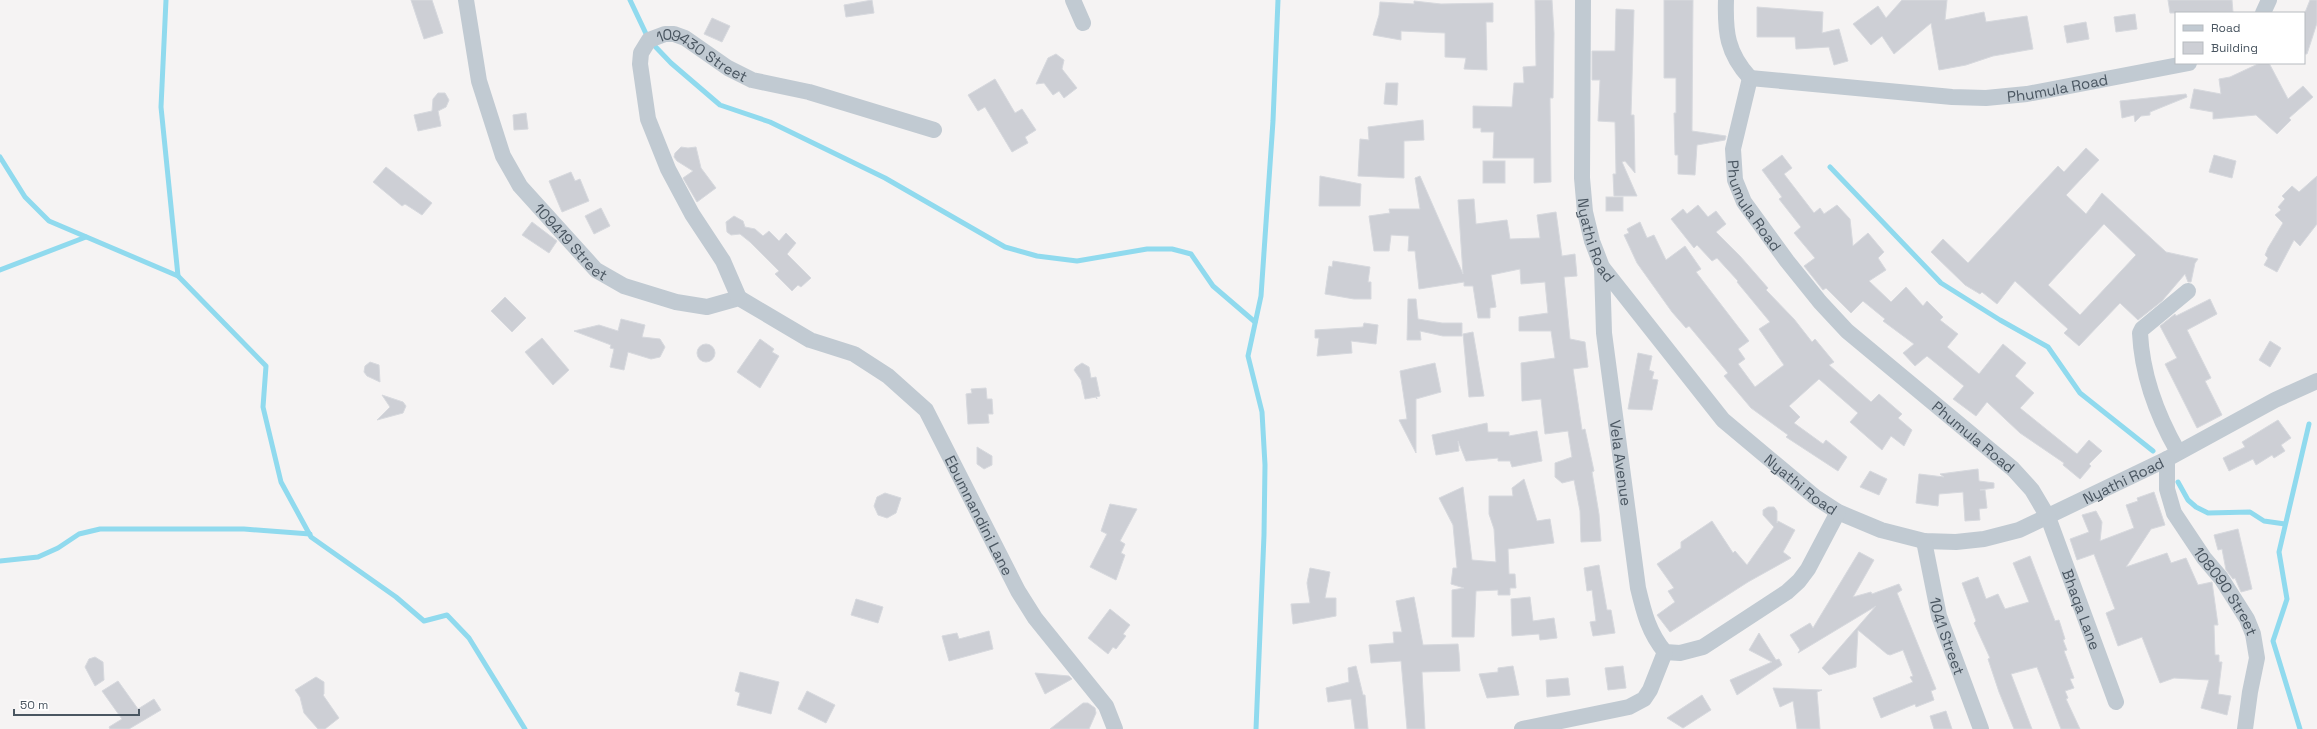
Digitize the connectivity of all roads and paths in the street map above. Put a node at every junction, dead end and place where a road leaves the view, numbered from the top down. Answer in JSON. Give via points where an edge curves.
{"nodes":[{"id":1,"x":466,"y":0,"type":"edge"},
{"id":2,"x":1073,"y":0,"type":"edge"},
{"id":3,"x":1583,"y":0,"type":"edge"},
{"id":4,"x":1726,"y":0,"type":"edge"},
{"id":5,"x":2269,"y":0,"type":"edge"},
{"id":6,"x":2263,"y":12,"type":"edge"},
{"id":7,"x":1083,"y":23,"type":"dead end"},
{"id":8,"x":2184,"y":64,"type":"edge"},
{"id":9,"x":1750,"y":78,"type":"junction"},
{"id":10,"x":934,"y":130,"type":"dead end"},
{"id":11,"x":1602,"y":267,"type":"junction"},
{"id":12,"x":2188,"y":291,"type":"dead end"},
{"id":13,"x":739,"y":298,"type":"junction"},
{"id":14,"x":2317,"y":381,"type":"edge"},
{"id":15,"x":2173,"y":456,"type":"junction"},
{"id":16,"x":1838,"y":512,"type":"junction"},
{"id":17,"x":2048,"y":517,"type":"junction"},
{"id":18,"x":1924,"y":541,"type":"junction"},
{"id":19,"x":1665,"y":652,"type":"junction"},
{"id":20,"x":2116,"y":702,"type":"dead end"},
{"id":21,"x":1115,"y":729,"type":"edge"},
{"id":22,"x":1522,"y":729,"type":"edge"},
{"id":23,"x":1981,"y":729,"type":"edge"},
{"id":24,"x":2245,"y":729,"type":"edge"}],
"edges":[{"from":1,"to":13,"type":"street","name":"109419 Street","via":[[479,81],[503,156],[520,186],[596,270],[624,286],[676,302],[707,307]]},
{"from":2,"to":7,"type":"street"},
{"from":3,"to":11,"type":"street","name":"Nyathi Road","via":[[1582,178],[1585,212]]},
{"from":4,"to":9,"type":"street","via":[[1725,26],[1730,48],[1738,65]]},
{"from":5,"to":6,"type":"street"},
{"from":8,"to":9,"type":"street","name":"Phumula Road","via":[[2027,94],[1986,98]]},
{"from":9,"to":17,"type":"street","name":"Phumula Road","via":[[1733,150],[1735,180],[1744,202],[1787,261],[1846,331],[2013,469],[2032,490]]},
{"from":10,"to":13,"type":"street","name":"109430 Street","via":[[809,92],[752,80],[728,68],[685,38],[674,34],[665,34],[649,40],[641,53],[640,64],[648,118],[668,169],[692,214],[723,262]]},
{"from":11,"to":16,"type":"street","name":"Nyathi Road","via":[[1722,420]]},
{"from":11,"to":19,"type":"street","name":"Vela Avenue","via":[[1604,333],[1638,588],[1644,617],[1654,640]]},
{"from":12,"to":15,"type":"street","via":[[2140,333],[2145,371]]},
{"from":13,"to":21,"type":"street","name":"Ebumnandini Lane","via":[[810,340],[854,354],[888,376],[926,410],[1018,591],[1035,618],[1106,706]]},
{"from":14,"to":15,"type":"street","name":"Nyathi Road","via":[[2275,400]]},
{"from":15,"to":17,"type":"street","name":"Nyathi Road"},
{"from":15,"to":24,"type":"street","name":"108090 Street","via":[[2167,488],[2174,513],[2204,558],[2221,578],[2254,634],[2257,658]]},
{"from":16,"to":18,"type":"street","name":"Nyathi Road","via":[[1881,530]]},
{"from":16,"to":19,"type":"street","via":[[1808,569],[1787,592],[1703,647],[1680,653]]},
{"from":17,"to":18,"type":"street","name":"Nyathi Road","via":[[2019,530],[1984,539],[1956,542]]},
{"from":17,"to":20,"type":"street","name":"Bhaqa Lane"},
{"from":18,"to":23,"type":"street","name":"1041 Street","via":[[1939,616]]},
{"from":19,"to":22,"type":"street","via":[[1644,700],[1629,707]]}]}
